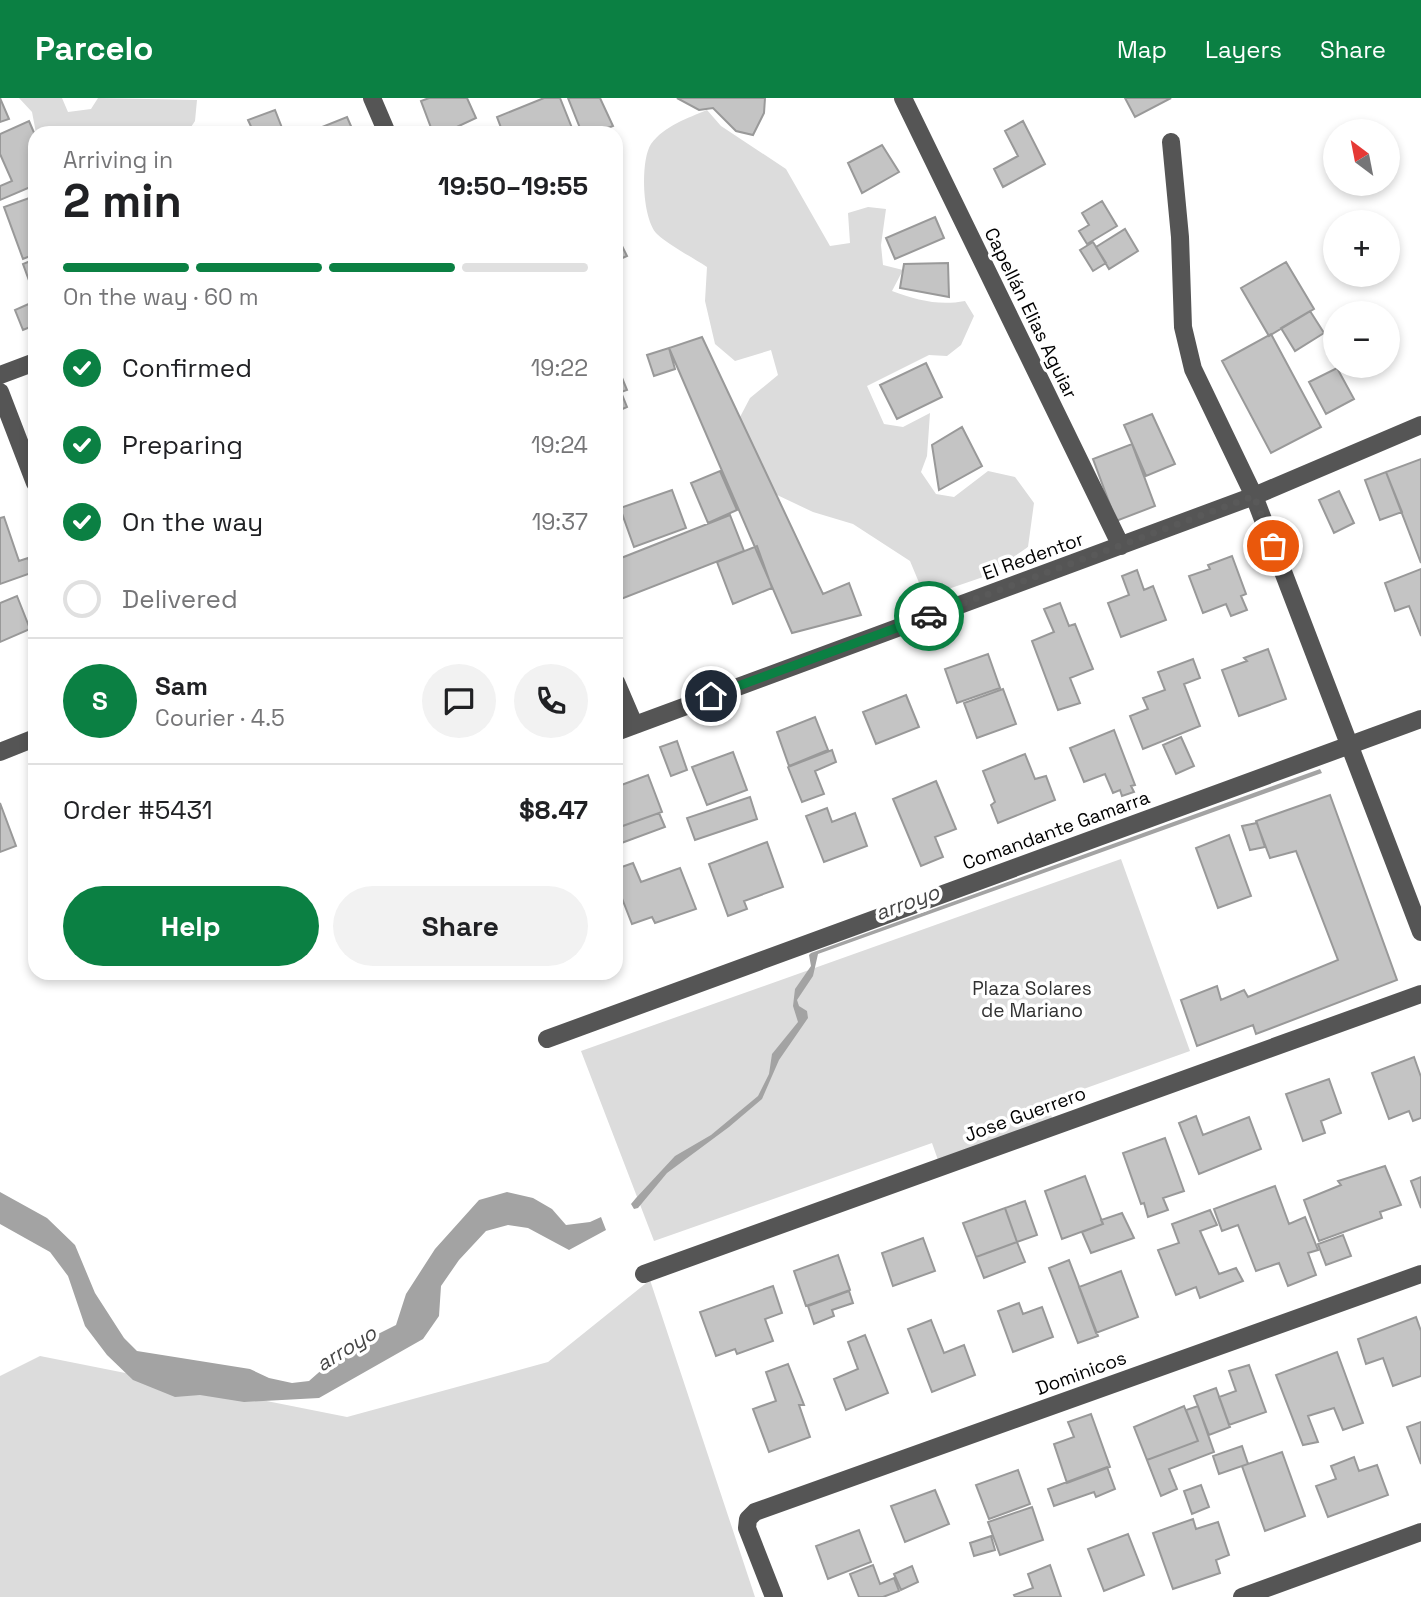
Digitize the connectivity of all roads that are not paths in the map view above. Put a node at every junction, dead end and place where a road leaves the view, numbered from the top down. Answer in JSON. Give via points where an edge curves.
{"nodes":[{"id":1,"x":372,"y":98,"type":"edge"},
{"id":2,"x":903,"y":98,"type":"edge"},
{"id":3,"x":384,"y":126,"type":"edge"},
{"id":4,"x":1171,"y":142,"type":"dead end"},
{"id":5,"x":28,"y":365,"type":"edge"},
{"id":6,"x":0,"y":375,"type":"edge"},
{"id":7,"x":0,"y":392,"type":"edge"},
{"id":8,"x":1421,"y":425,"type":"edge"},
{"id":9,"x":28,"y":464,"type":"edge"},
{"id":10,"x":1254,"y":496,"type":"junction"},
{"id":11,"x":1121,"y":546,"type":"junction"},
{"id":12,"x":623,"y":698,"type":"edge"},
{"id":13,"x":1421,"y":719,"type":"edge"},
{"id":14,"x":634,"y":724,"type":"junction"},
{"id":15,"x":623,"y":729,"type":"edge"},
{"id":16,"x":28,"y":741,"type":"edge"},
{"id":17,"x":1349,"y":746,"type":"junction"},
{"id":18,"x":0,"y":751,"type":"edge"},
{"id":19,"x":1421,"y":932,"type":"edge"},
{"id":20,"x":1421,"y":994,"type":"edge"},
{"id":21,"x":547,"y":1039,"type":"dead end"},
{"id":22,"x":643,"y":1273,"type":"dead end"},
{"id":23,"x":1421,"y":1274,"type":"edge"},
{"id":24,"x":1421,"y":1532,"type":"edge"},
{"id":25,"x":774,"y":1597,"type":"edge"},
{"id":26,"x":1242,"y":1597,"type":"edge"}],
"edges":[{"from":1,"to":3,"type":"street"},
{"from":2,"to":11,"type":"street","name":"Capellán Elias Aguiar"},
{"from":4,"to":10,"type":"street","via":[[1182,327],[1193,369]]},
{"from":5,"to":6,"type":"street"},
{"from":7,"to":9,"type":"street"},
{"from":8,"to":10,"type":"street","name":"El Redentor"},
{"from":10,"to":11,"type":"street","name":"El Redentor"},
{"from":10,"to":17,"type":"street"},
{"from":11,"to":14,"type":"street","name":"El Redentor"},
{"from":12,"to":14,"type":"street"},
{"from":13,"to":17,"type":"street","name":"Comandante Gamarra"},
{"from":14,"to":15,"type":"street","name":"El Redentor"},
{"from":16,"to":18,"type":"street"},
{"from":17,"to":19,"type":"street"},
{"from":17,"to":21,"type":"street","name":"Comandante Gamarra"},
{"from":20,"to":22,"type":"street","name":"Jose Guerrero"},
{"from":23,"to":25,"type":"street","name":"Dominicos","via":[[755,1512],[747,1528]]},
{"from":24,"to":26,"type":"street"}]}
